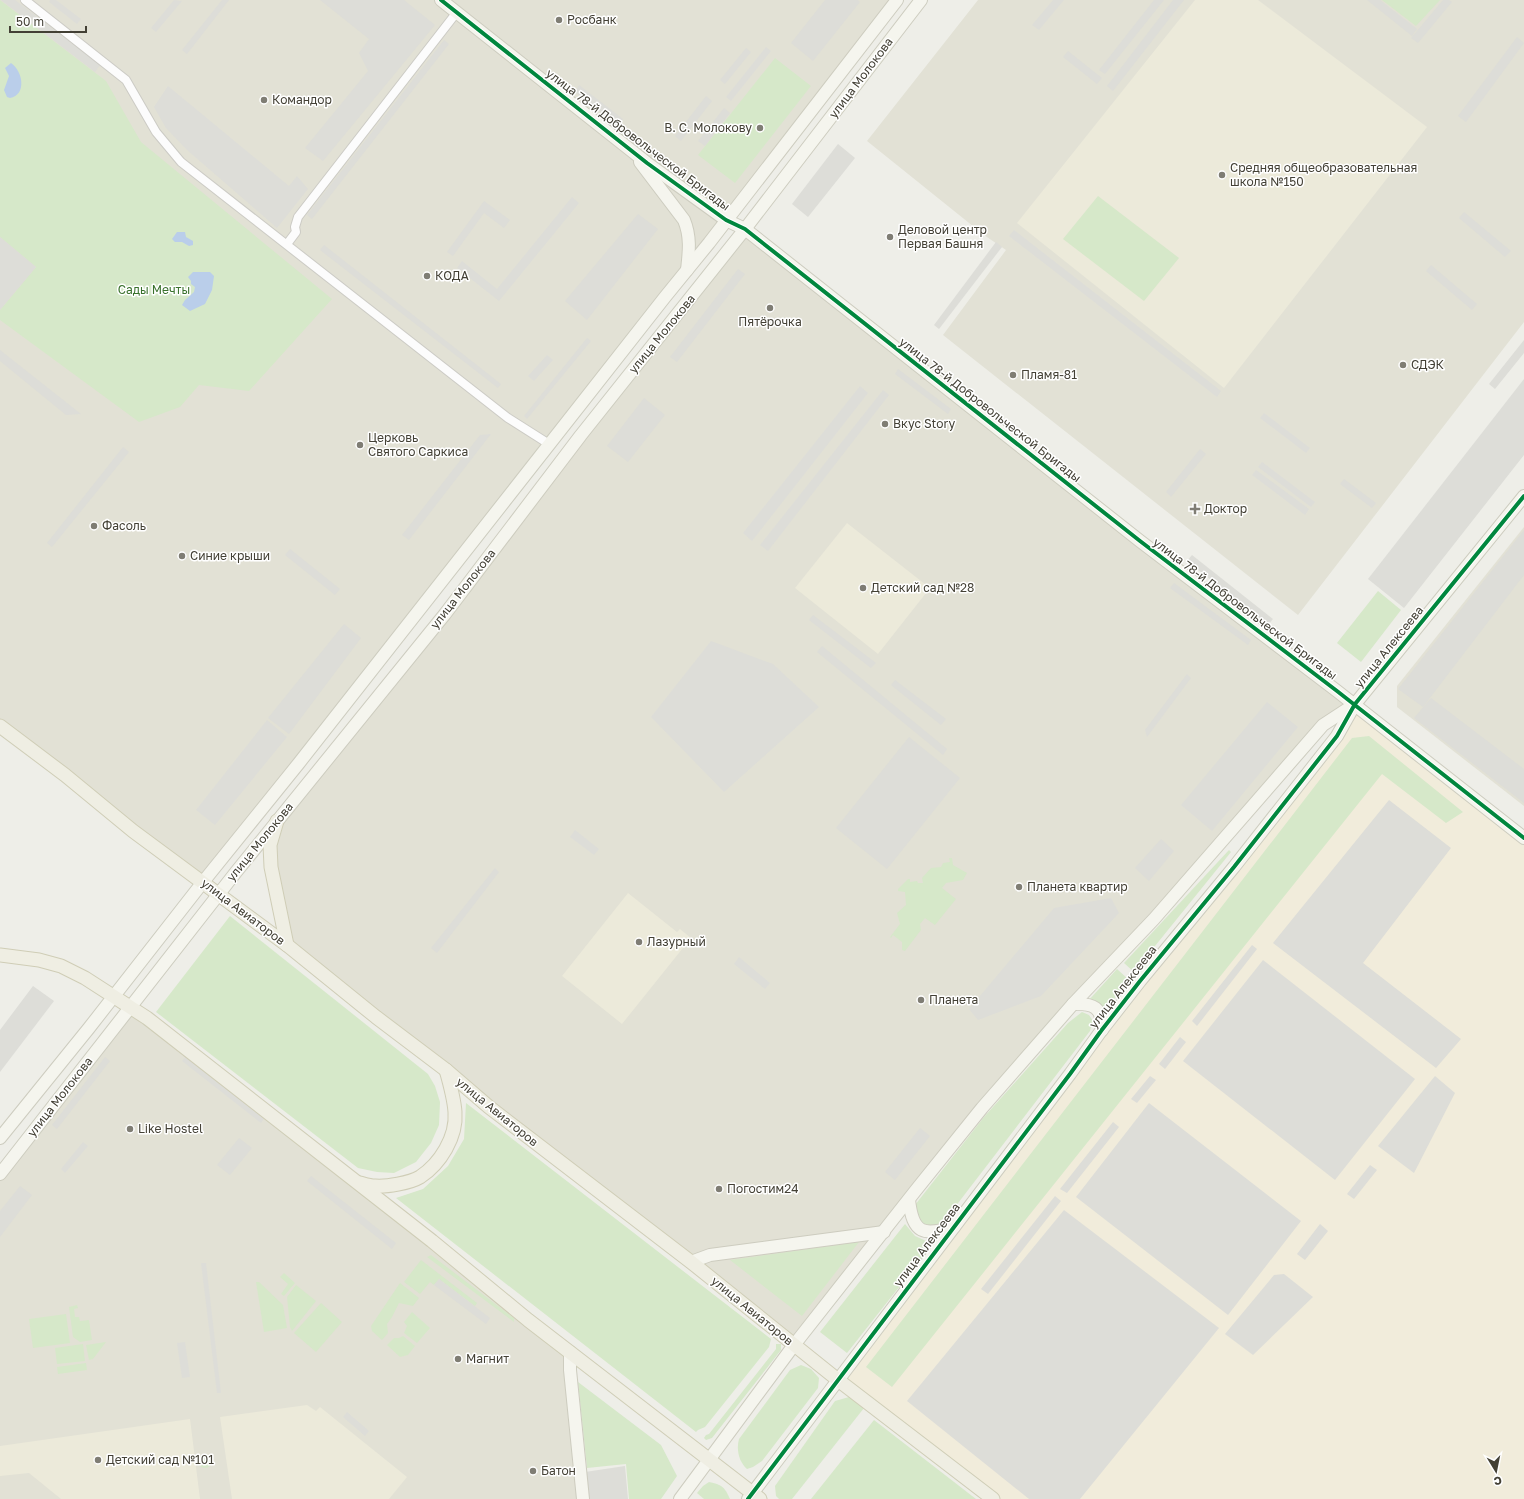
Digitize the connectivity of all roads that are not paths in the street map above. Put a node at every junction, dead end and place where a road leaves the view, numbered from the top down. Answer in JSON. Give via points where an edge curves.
{"nodes":[{"id":1,"x":25,"y":0,"type":"edge"},
{"id":2,"x":441,"y":0,"type":"edge"},
{"id":3,"x":898,"y":0,"type":"edge"},
{"id":4,"x":920,"y":0,"type":"edge"},
{"id":5,"x":457,"y":12,"type":"junction"},
{"id":6,"x":629,"y":148,"type":"junction"},
{"id":7,"x":726,"y":220,"type":"junction"},
{"id":8,"x":745,"y":229,"type":"junction"},
{"id":9,"x":287,"y":244,"type":"junction"},
{"id":10,"x":687,"y":270,"type":"junction"},
{"id":11,"x":549,"y":444,"type":"junction"},
{"id":12,"x":1524,"y":496,"type":"edge"},
{"id":13,"x":1355,"y":704,"type":"junction"},
{"id":14,"x":0,"y":726,"type":"edge"},
{"id":15,"x":277,"y":821,"type":"junction"},
{"id":16,"x":1524,"y":838,"type":"edge"},
{"id":17,"x":202,"y":882,"type":"junction"},
{"id":18,"x":219,"y":894,"type":"junction"},
{"id":19,"x":287,"y":945,"type":"junction"},
{"id":20,"x":0,"y":955,"type":"edge"},
{"id":21,"x":113,"y":995,"type":"junction"},
{"id":22,"x":1072,"y":1004,"type":"junction"},
{"id":23,"x":130,"y":1007,"type":"junction"},
{"id":24,"x":1102,"y":1030,"type":"junction"},
{"id":25,"x":446,"y":1070,"type":"junction"},
{"id":26,"x":0,"y":1138,"type":"edge"},
{"id":27,"x":0,"y":1174,"type":"edge"},
{"id":28,"x":358,"y":1183,"type":"junction"},
{"id":29,"x":909,"y":1200,"type":"junction"},
{"id":30,"x":954,"y":1227,"type":"junction"},
{"id":31,"x":884,"y":1232,"type":"junction"},
{"id":32,"x":691,"y":1262,"type":"junction"},
{"id":33,"x":794,"y":1345,"type":"junction"},
{"id":34,"x":570,"y":1352,"type":"junction"},
{"id":35,"x":838,"y":1380,"type":"junction"},
{"id":36,"x":709,"y":1460,"type":"junction"},
{"id":37,"x":754,"y":1497,"type":"edge"},
{"id":38,"x":583,"y":1499,"type":"edge"},
{"id":39,"x":680,"y":1499,"type":"edge"},
{"id":40,"x":993,"y":1499,"type":"edge"}],
"edges":[{"from":1,"to":9,"type":"street","via":[[126,80],[156,132],[181,162]]},
{"from":2,"to":5,"type":"street","name":"улица 78-й Добровольческой Бригады"},
{"from":3,"to":7,"type":"street","name":"улица Молокова"},
{"from":4,"to":8,"type":"street","name":"улица Молокова"},
{"from":5,"to":6,"type":"street","name":"улица 78-й Добровольческой Бригады"},
{"from":5,"to":9,"type":"street","via":[[298,217],[296,232]]},
{"from":6,"to":7,"type":"street","name":"улица 78-й Добровольческой Бригады"},
{"from":6,"to":10,"type":"street","via":[[684,220],[689,241]]},
{"from":7,"to":8,"type":"street","name":"улица 78-й Добровольческой Бригады"},
{"from":7,"to":10,"type":"street","name":"улица Молокова"},
{"from":8,"to":13,"type":"street","name":"улица 78-й Добровольческой Бригады","via":[[1140,541]]},
{"from":8,"to":15,"type":"street","name":"улица Молокова","via":[[581,435],[445,614]]},
{"from":9,"to":11,"type":"street","via":[[508,418]]},
{"from":10,"to":11,"type":"street","name":"улица Молокова"},
{"from":11,"to":17,"type":"street","name":"улица Молокова","via":[[299,763]]},
{"from":12,"to":13,"type":"street","name":"улица Алексеева"},
{"from":13,"to":16,"type":"street","name":"улица 78-й Добровольческой Бригады"},
{"from":13,"to":22,"type":"street","name":"улица Алексеева","via":[[1324,725],[1154,919]]},
{"from":13,"to":24,"type":"street","name":"улица Алексеева","via":[[1337,736]]},
{"from":14,"to":17,"type":"main road","name":"улица Авиаторов"},
{"from":15,"to":18,"type":"street","name":"улица Молокова"},
{"from":15,"to":19,"type":"main road","via":[[270,844],[271,867]]},
{"from":17,"to":18,"type":"main road","name":"улица Авиаторов"},
{"from":17,"to":21,"type":"street","name":"улица Молокова"},
{"from":18,"to":19,"type":"main road","name":"улица Авиаторов"},
{"from":18,"to":23,"type":"street","name":"улица Молокова"},
{"from":19,"to":25,"type":"main road","name":"улица Авиаторов"},
{"from":20,"to":21,"type":"main road","via":[[61,966]]},
{"from":21,"to":23,"type":"main road"},
{"from":21,"to":26,"type":"street","name":"улица Молокова"},
{"from":22,"to":24,"type":"street","via":[[1091,1005],[1098,1010]]},
{"from":22,"to":29,"type":"street","name":"улица Алексеева","via":[[982,1108]]},
{"from":23,"to":27,"type":"street","name":"улица Молокова"},
{"from":23,"to":28,"type":"main road"},
{"from":24,"to":30,"type":"street","name":"улица Алексеева"},
{"from":25,"to":28,"type":"main road","via":[[455,1114],[450,1142],[438,1162],[419,1177],[395,1184],[375,1186]]},
{"from":25,"to":32,"type":"main road","name":"улица Авиаторов","via":[[489,1107]]},
{"from":28,"to":34,"type":"main road"},
{"from":29,"to":30,"type":"street","via":[[912,1220],[920,1228],[928,1232]]},
{"from":29,"to":31,"type":"street","name":"улица Алексеева"},
{"from":30,"to":35,"type":"street","name":"улица Алексеева"},
{"from":31,"to":32,"type":"street","via":[[710,1255]]},
{"from":31,"to":33,"type":"street","name":"улица Алексеева"},
{"from":32,"to":33,"type":"main road","name":"улица Авиаторов"},
{"from":33,"to":35,"type":"main road","name":"улица Авиаторов"},
{"from":33,"to":36,"type":"street","name":"улица Алексеева"},
{"from":34,"to":36,"type":"main road"},
{"from":34,"to":38,"type":"street"},
{"from":35,"to":37,"type":"street","name":"улица Алексеева"},
{"from":35,"to":40,"type":"main road","name":"улица Авиаторов"},
{"from":36,"to":37,"type":"main road"},
{"from":36,"to":39,"type":"street","name":"улица Алексеева"}]}
